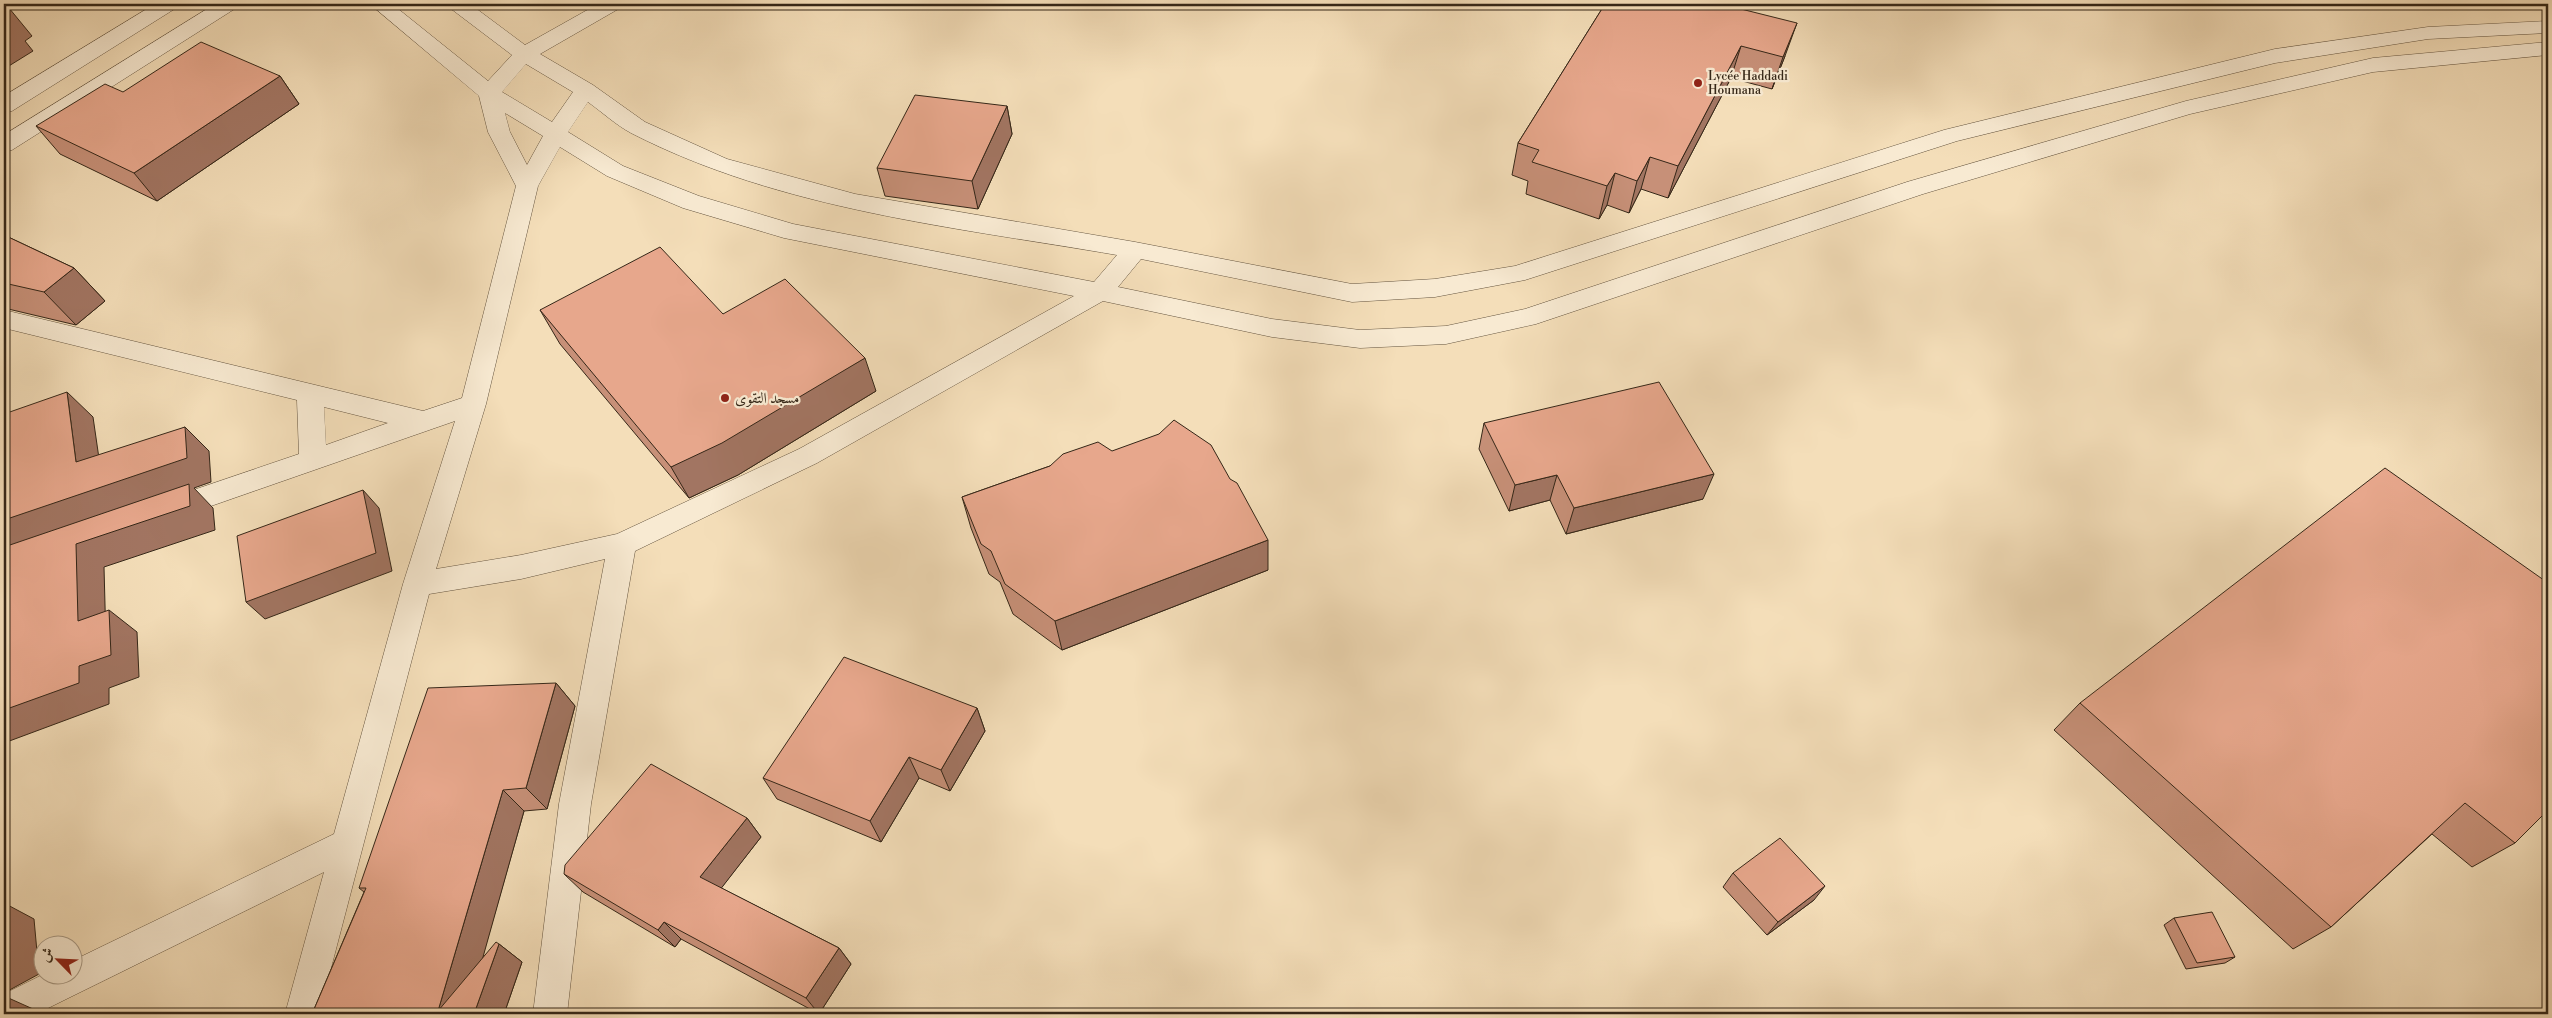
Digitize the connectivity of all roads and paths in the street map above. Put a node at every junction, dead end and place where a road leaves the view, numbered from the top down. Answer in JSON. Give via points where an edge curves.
{"nodes":[{"id":1,"x":169,"y":4,"type":"edge"},
{"id":2,"x":230,"y":4,"type":"edge"},
{"id":3,"x":380,"y":4,"type":"edge"},
{"id":4,"x":457,"y":4,"type":"edge"},
{"id":5,"x":613,"y":4,"type":"edge"},
{"id":6,"x":2548,"y":26,"type":"edge"},
{"id":7,"x":2548,"y":49,"type":"edge"},
{"id":8,"x":524,"y":54,"type":"junction"},
{"id":9,"x":585,"y":90,"type":"junction"},
{"id":10,"x":489,"y":93,"type":"junction"},
{"id":11,"x":4,"y":106,"type":"edge"},
{"id":12,"x":555,"y":135,"type":"junction"},
{"id":13,"x":4,"y":145,"type":"edge"},
{"id":14,"x":527,"y":186,"type":"junction"},
{"id":15,"x":1135,"y":250,"type":"junction"},
{"id":16,"x":1100,"y":292,"type":"junction"},
{"id":17,"x":4,"y":319,"type":"edge"},
{"id":18,"x":310,"y":393,"type":"junction"},
{"id":19,"x":473,"y":404,"type":"junction"},
{"id":20,"x":422,"y":421,"type":"junction"},
{"id":21,"x":313,"y":459,"type":"junction"},
{"id":22,"x":144,"y":518,"type":"edge"},
{"id":23,"x":622,"y":544,"type":"junction"},
{"id":24,"x":417,"y":584,"type":"junction"},
{"id":25,"x":349,"y":843,"type":"junction"},
{"id":26,"x":4,"y":1012,"type":"edge"},
{"id":27,"x":302,"y":1014,"type":"edge"},
{"id":28,"x":550,"y":1014,"type":"edge"}],
"edges":[{"from":1,"to":11,"type":"street"},
{"from":2,"to":13,"type":"street"},
{"from":3,"to":10,"type":"street"},
{"from":4,"to":8,"type":"street"},
{"from":5,"to":8,"type":"street"},
{"from":6,"to":15,"type":"street","via":[[2428,33],[2275,56],[1952,135],[1516,274],[1444,286],[1352,293]]},
{"from":7,"to":16,"type":"street","via":[[2373,65],[2186,108],[1915,188],[1527,318],[1446,335],[1360,339],[1291,331]]},
{"from":8,"to":9,"type":"street"},
{"from":8,"to":10,"type":"street"},
{"from":9,"to":12,"type":"street"},
{"from":9,"to":15,"type":"street","via":[[637,127],[718,164],[855,202]]},
{"from":10,"to":12,"type":"street"},
{"from":10,"to":14,"type":"street","via":[[498,132]]},
{"from":12,"to":14,"type":"street"},
{"from":12,"to":16,"type":"street","via":[[615,171],[691,202],[792,232]]},
{"from":14,"to":19,"type":"street"},
{"from":15,"to":16,"type":"street"},
{"from":16,"to":23,"type":"street","via":[[808,456]]},
{"from":17,"to":18,"type":"street"},
{"from":18,"to":20,"type":"street"},
{"from":18,"to":21,"type":"street"},
{"from":19,"to":20,"type":"street"},
{"from":19,"to":24,"type":"street"},
{"from":20,"to":21,"type":"street"},
{"from":21,"to":22,"type":"street"},
{"from":23,"to":24,"type":"street","via":[[521,567]]},
{"from":23,"to":28,"type":"street","via":[[575,804]]},
{"from":24,"to":25,"type":"street"},
{"from":25,"to":26,"type":"street"},
{"from":25,"to":27,"type":"street"}]}
